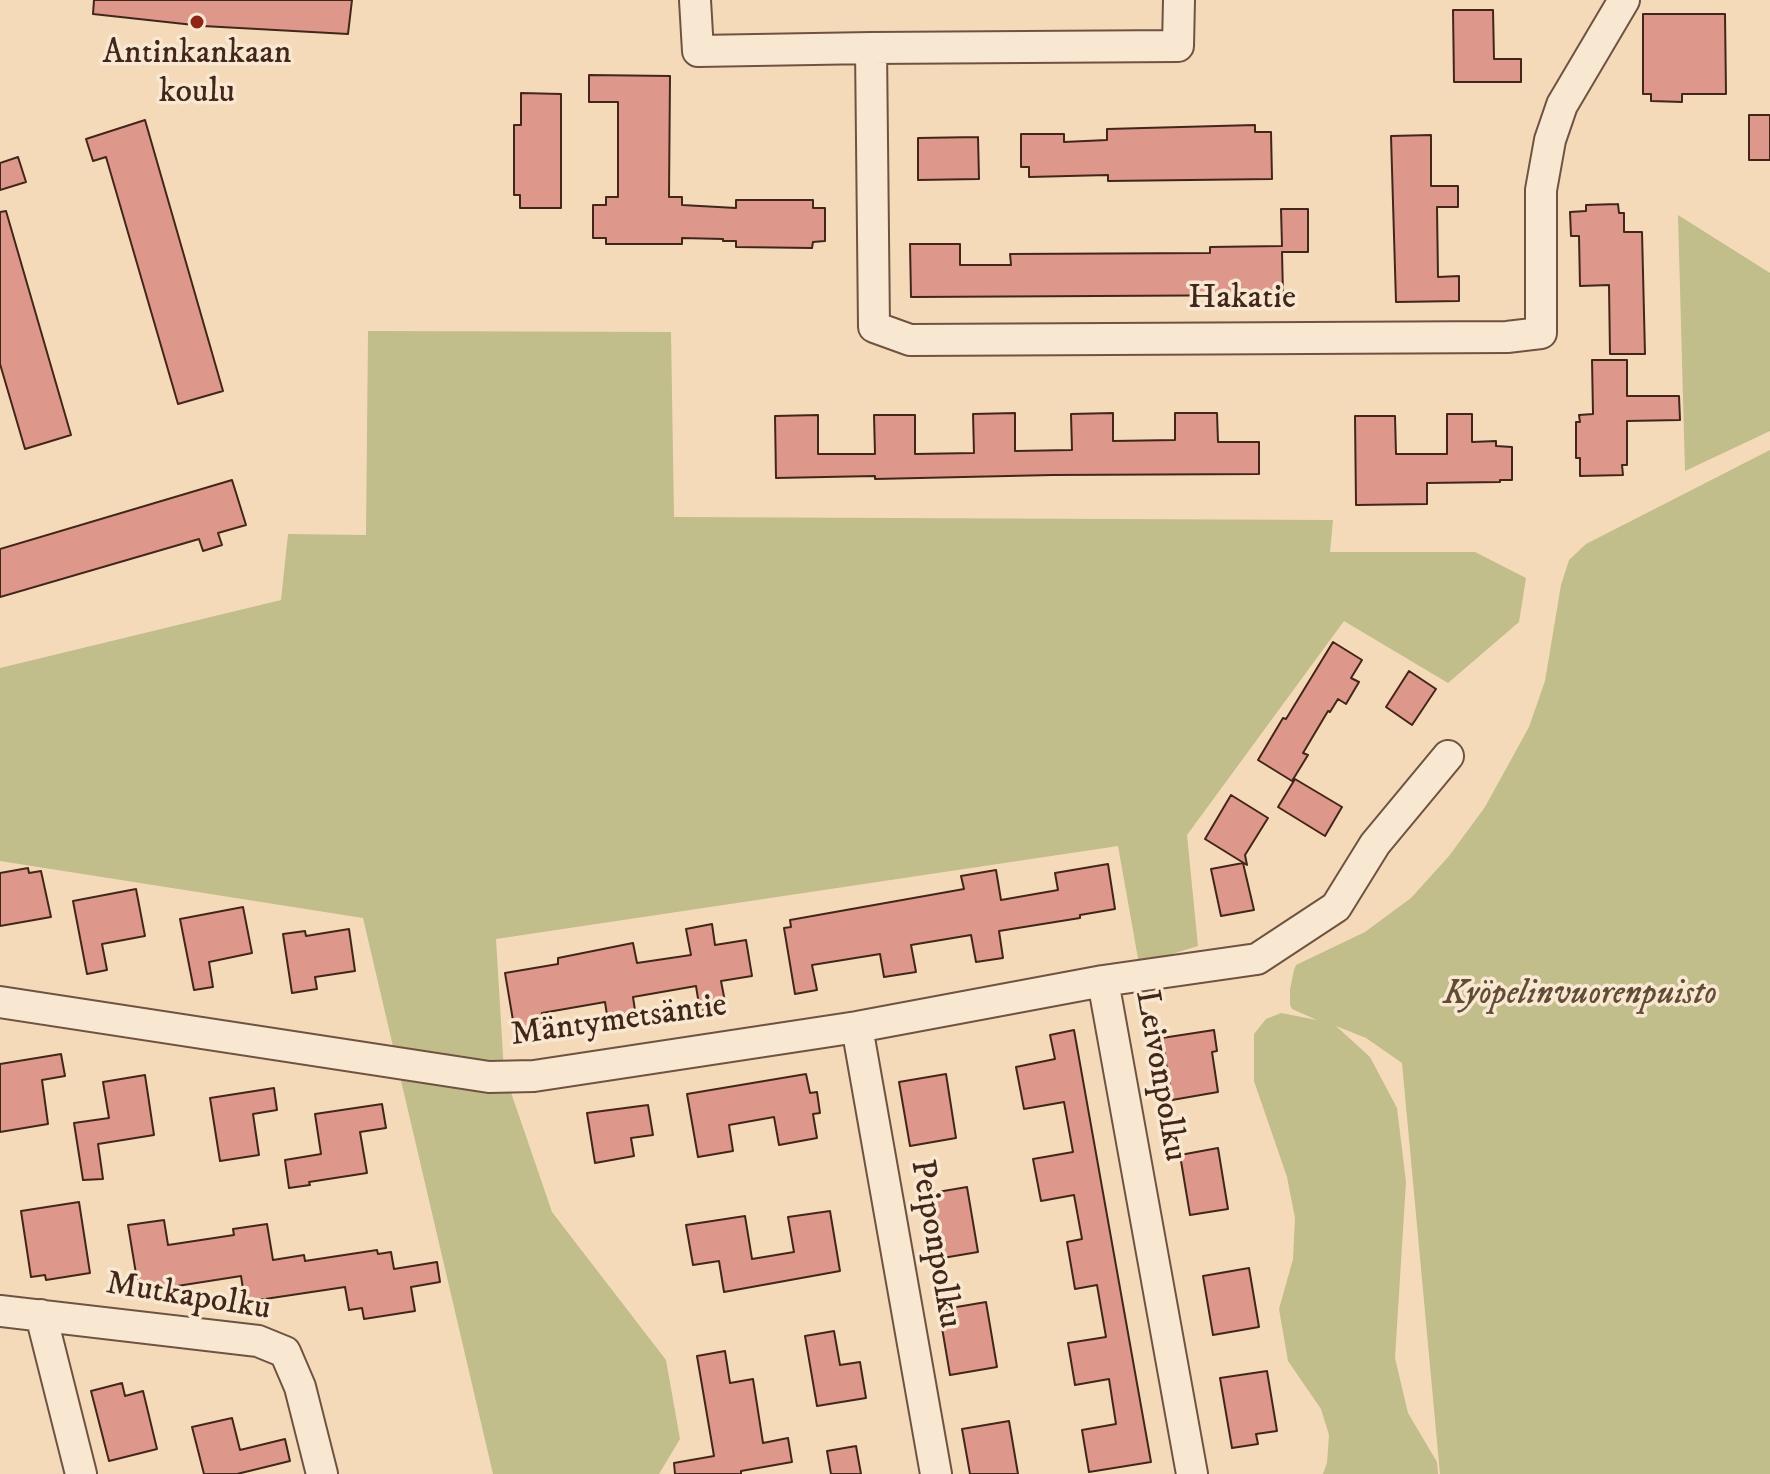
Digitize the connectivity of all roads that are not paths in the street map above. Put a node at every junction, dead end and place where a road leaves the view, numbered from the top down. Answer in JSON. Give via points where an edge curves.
{"nodes":[{"id":1,"x":695,"y":0,"type":"edge"},
{"id":2,"x":1179,"y":0,"type":"edge"},
{"id":3,"x":1624,"y":0,"type":"edge"},
{"id":4,"x":871,"y":48,"type":"junction"},
{"id":5,"x":1448,"y":756,"type":"dead end"},
{"id":6,"x":1103,"y":981,"type":"junction"},
{"id":7,"x":0,"y":1002,"type":"edge"},
{"id":8,"x":857,"y":1027,"type":"junction"},
{"id":9,"x":0,"y":1311,"type":"edge"},
{"id":10,"x":41,"y":1315,"type":"junction"},
{"id":11,"x":81,"y":1474,"type":"edge"},
{"id":12,"x":322,"y":1474,"type":"edge"},
{"id":13,"x":936,"y":1474,"type":"edge"},
{"id":14,"x":1192,"y":1474,"type":"edge"}],
"edges":[{"from":1,"to":4,"type":"street","via":[[698,51]]},
{"from":2,"to":4,"type":"street","via":[[1178,46]]},
{"from":3,"to":4,"type":"street","name":"Hakatie","via":[[1562,105],[1550,140],[1541,190],[1541,333],[1507,337],[910,340],[874,327]]},
{"from":5,"to":6,"type":"street","name":"Leivonpolku","via":[[1375,844],[1336,907],[1257,959]]},
{"from":6,"to":8,"type":"street","name":"Mäntymetsäntie"},
{"from":6,"to":14,"type":"street","name":"Leivonpolku"},
{"from":7,"to":8,"type":"street","name":"Mäntymetsäntie","via":[[489,1077],[534,1076]]},
{"from":8,"to":13,"type":"street","name":"Peiponpolku"},
{"from":9,"to":10,"type":"street","name":"Mutkapolku"},
{"from":10,"to":11,"type":"street"},
{"from":10,"to":12,"type":"street","name":"Mutkapolku","via":[[258,1341],[285,1352],[300,1387]]}]}
